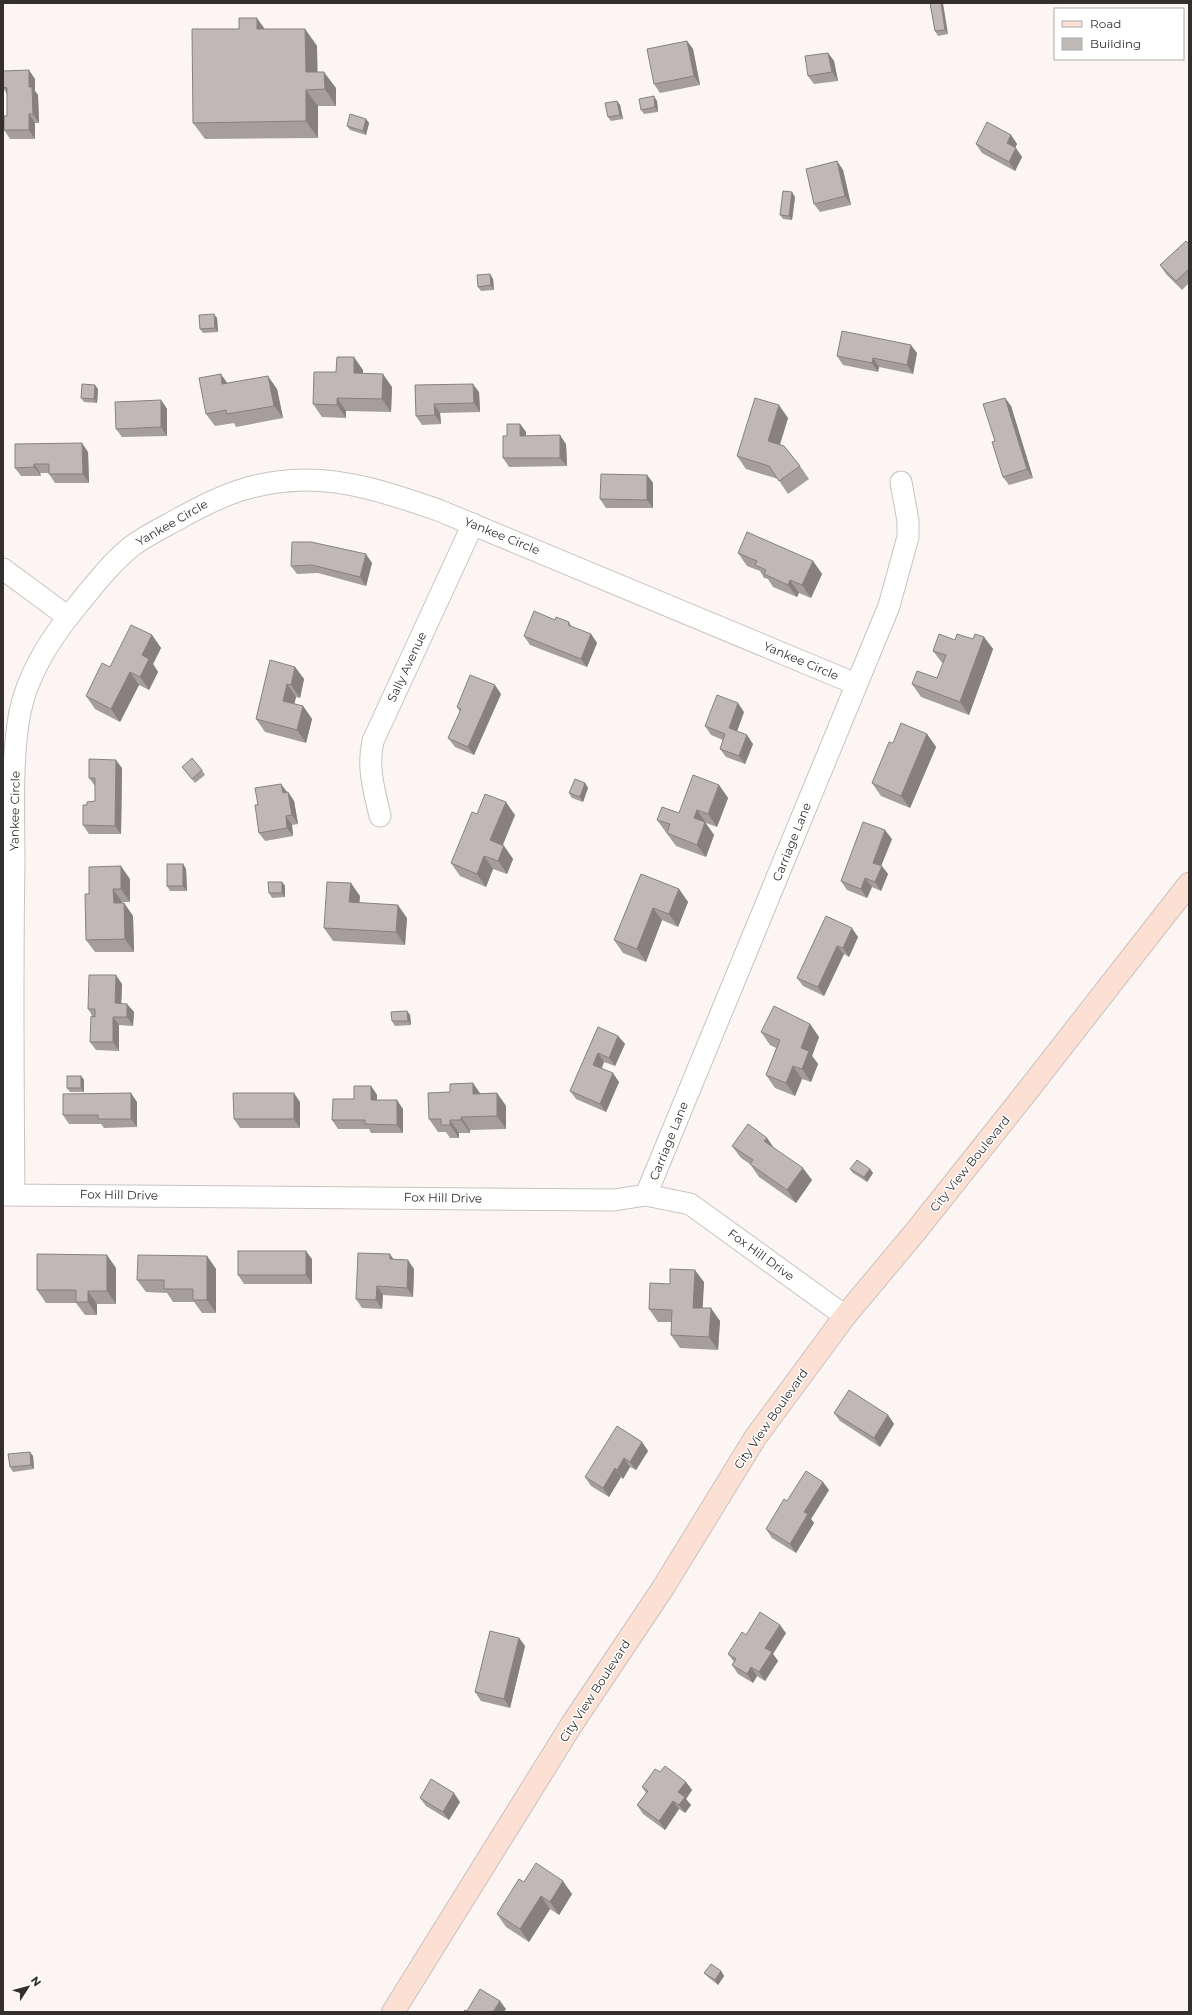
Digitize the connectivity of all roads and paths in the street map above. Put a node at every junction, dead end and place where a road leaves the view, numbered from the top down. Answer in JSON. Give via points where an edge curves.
{"nodes":[{"id":1,"x":902,"y":482,"type":"dead end"},
{"id":2,"x":473,"y":524,"type":"junction"},
{"id":3,"x":3,"y":569,"type":"edge"},
{"id":4,"x":68,"y":616,"type":"junction"},
{"id":5,"x":856,"y":684,"type":"junction"},
{"id":6,"x":380,"y":816,"type":"dead end"},
{"id":7,"x":1189,"y":884,"type":"edge"},
{"id":8,"x":9,"y":1194,"type":"edge"},
{"id":9,"x":646,"y":1195,"type":"junction"},
{"id":10,"x":845,"y":1316,"type":"junction"},
{"id":11,"x":393,"y":2012,"type":"edge"}],
"edges":[{"from":1,"to":5,"type":"street","name":"Carriage Lane","via":[[908,536],[889,606]]},
{"from":2,"to":4,"type":"street","name":"Yankee Circle","via":[[394,494],[356,485],[305,480],[255,486],[208,502],[132,546]]},
{"from":2,"to":5,"type":"street","name":"Yankee Circle"},
{"from":2,"to":6,"type":"street","name":"Sally Avenue","via":[[373,741],[370,767]]},
{"from":3,"to":4,"type":"street"},
{"from":4,"to":8,"type":"street","name":"Yankee Circle","via":[[35,670],[24,697],[18,725],[15,764]]},
{"from":5,"to":9,"type":"street","name":"Carriage Lane"},
{"from":7,"to":10,"type":"street","name":"City View Boulevard","via":[[985,1145]]},
{"from":8,"to":9,"type":"street","name":"Fox Hill Drive","via":[[606,1200]]},
{"from":9,"to":10,"type":"street","name":"Fox Hill Drive","via":[[690,1204]]},
{"from":10,"to":11,"type":"street","name":"City View Boulevard","via":[[755,1438],[663,1588],[572,1724]]}]}
